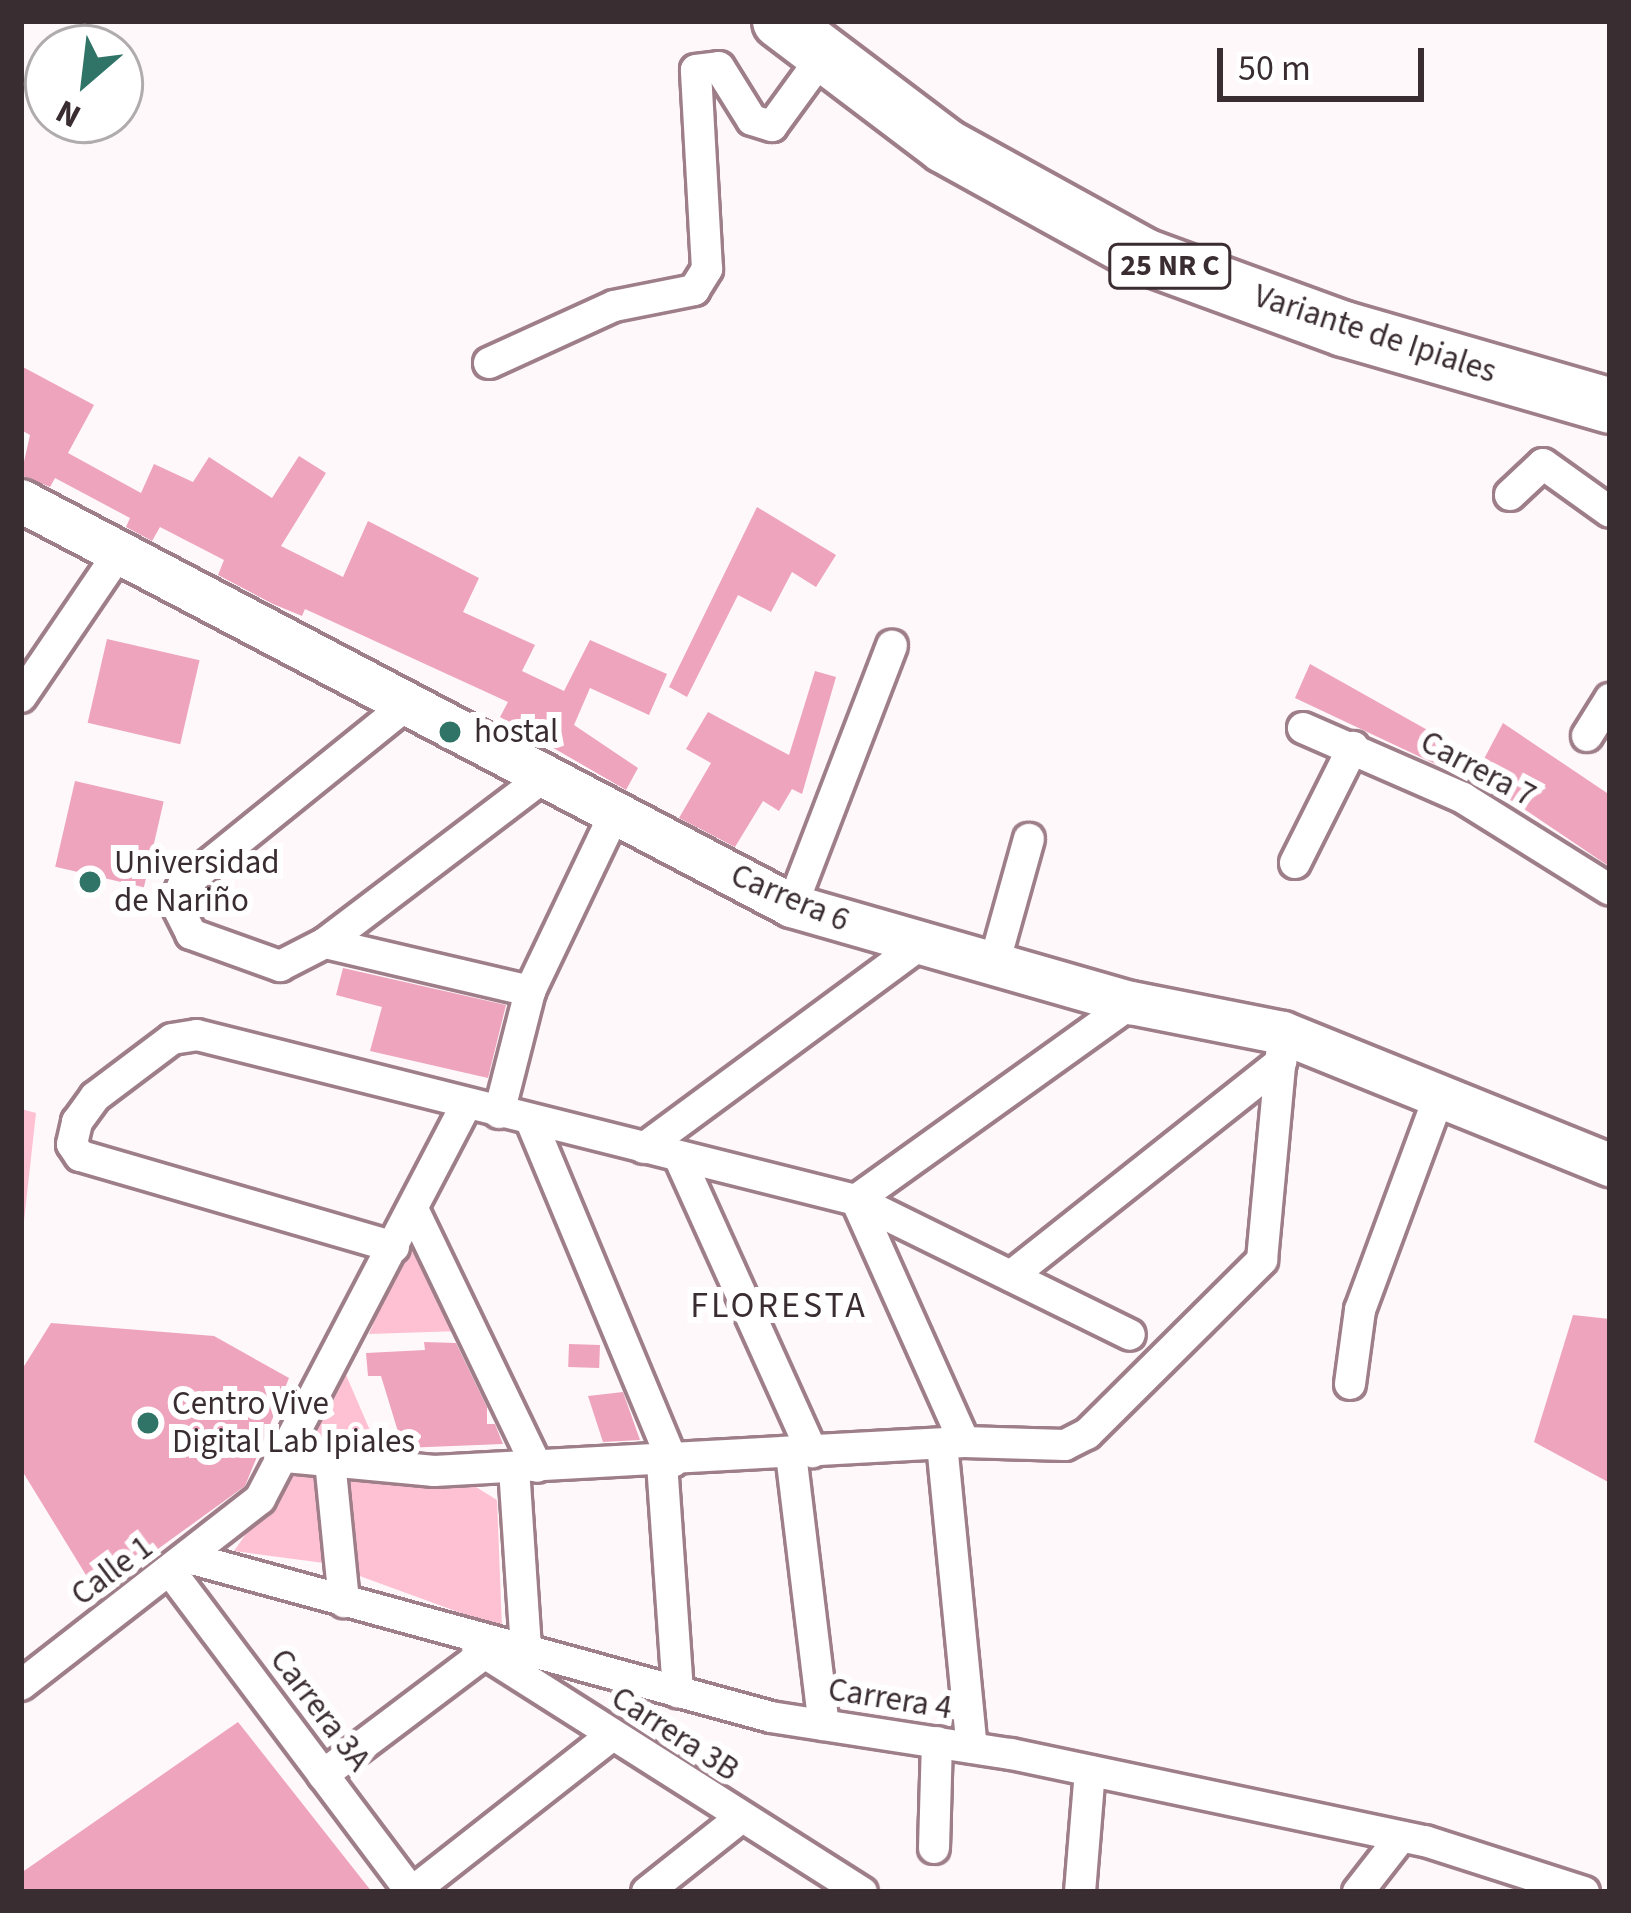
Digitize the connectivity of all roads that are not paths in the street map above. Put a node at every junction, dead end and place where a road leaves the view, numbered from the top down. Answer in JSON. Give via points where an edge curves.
{"nodes":[{"id":1,"x":780,"y":21,"type":"edge"},
{"id":2,"x":823,"y":56,"type":"junction"},
{"id":3,"x":489,"y":363,"type":"dead end"},
{"id":4,"x":1610,"y":406,"type":"edge"},
{"id":5,"x":1510,"y":495,"type":"dead end"},
{"id":6,"x":21,"y":501,"type":"edge"},
{"id":7,"x":1610,"y":512,"type":"edge"},
{"id":8,"x":119,"y":553,"type":"junction"},
{"id":9,"x":892,"y":646,"type":"dead end"},
{"id":10,"x":21,"y":697,"type":"edge"},
{"id":11,"x":1610,"y":699,"type":"edge"},
{"id":12,"x":405,"y":706,"type":"junction"},
{"id":13,"x":1303,"y":728,"type":"dead end"},
{"id":14,"x":1586,"y":736,"type":"dead end"},
{"id":15,"x":1353,"y":747,"type":"junction"},
{"id":16,"x":541,"y":779,"type":"junction"},
{"id":17,"x":614,"y":815,"type":"junction"},
{"id":18,"x":1029,"y":839,"type":"dead end"},
{"id":19,"x":1295,"y":863,"type":"dead end"},
{"id":20,"x":1610,"y":890,"type":"edge"},
{"id":21,"x":792,"y":906,"type":"junction"},
{"id":22,"x":325,"y":944,"type":"junction"},
{"id":23,"x":918,"y":946,"type":"junction"},
{"id":24,"x":994,"y":964,"type":"junction"},
{"id":25,"x":530,"y":991,"type":"junction"},
{"id":26,"x":1131,"y":1003,"type":"junction"},
{"id":27,"x":1282,"y":1047,"type":"junction"},
{"id":28,"x":1441,"y":1090,"type":"junction"},
{"id":29,"x":466,"y":1105,"type":"junction"},
{"id":30,"x":499,"y":1113,"type":"junction"},
{"id":31,"x":531,"y":1121,"type":"junction"},
{"id":32,"x":644,"y":1148,"type":"junction"},
{"id":33,"x":679,"y":1157,"type":"junction"},
{"id":34,"x":1610,"y":1165,"type":"edge"},
{"id":35,"x":856,"y":1200,"type":"junction"},
{"id":36,"x":413,"y":1209,"type":"junction"},
{"id":37,"x":394,"y":1246,"type":"junction"},
{"id":38,"x":1011,"y":1276,"type":"junction"},
{"id":39,"x":1130,"y":1335,"type":"dead end"},
{"id":40,"x":1350,"y":1384,"type":"dead end"},
{"id":41,"x":953,"y":1443,"type":"junction"},
{"id":42,"x":802,"y":1453,"type":"junction"},
{"id":43,"x":286,"y":1457,"type":"junction"},
{"id":44,"x":329,"y":1461,"type":"junction"},
{"id":45,"x":668,"y":1462,"type":"junction"},
{"id":46,"x":525,"y":1468,"type":"junction"},
{"id":47,"x":180,"y":1565,"type":"junction"},
{"id":48,"x":344,"y":1602,"type":"junction"},
{"id":49,"x":451,"y":1631,"type":"junction"},
{"id":50,"x":526,"y":1651,"type":"junction"},
{"id":51,"x":484,"y":1653,"type":"junction"},
{"id":52,"x":21,"y":1685,"type":"edge"},
{"id":53,"x":678,"y":1692,"type":"junction"},
{"id":54,"x":824,"y":1725,"type":"junction"},
{"id":55,"x":611,"y":1736,"type":"junction"},
{"id":56,"x":937,"y":1742,"type":"junction"},
{"id":57,"x":972,"y":1748,"type":"junction"},
{"id":58,"x":1090,"y":1771,"type":"junction"},
{"id":59,"x":323,"y":1775,"type":"junction"},
{"id":60,"x":739,"y":1819,"type":"junction"},
{"id":61,"x":1401,"y":1837,"type":"junction"},
{"id":62,"x":934,"y":1848,"type":"dead end"},
{"id":63,"x":412,"y":1892,"type":"edge"},
{"id":64,"x":647,"y":1892,"type":"edge"},
{"id":65,"x":862,"y":1892,"type":"edge"},
{"id":66,"x":1080,"y":1892,"type":"edge"},
{"id":67,"x":1358,"y":1892,"type":"edge"},
{"id":68,"x":1584,"y":1892,"type":"edge"}],
"edges":[{"from":1,"to":2,"type":"highway","name":"Variante de Ipiales","number":"25 NR C"},
{"from":2,"to":3,"type":"street","via":[[772,126],[752,120],[719,67],[703,66],[692,78],[706,268],[694,290],[593,314]]},
{"from":2,"to":4,"type":"highway","name":"Variante de Ipiales","number":"25 NR C","via":[[945,146],[1144,256],[1344,329]]},
{"from":5,"to":7,"type":"street","via":[[1543,464]]},
{"from":6,"to":8,"type":"main road","name":"Carrera 6"},
{"from":8,"to":10,"type":"street"},
{"from":8,"to":12,"type":"main road","name":"Carrera 6"},
{"from":9,"to":21,"type":"street"},
{"from":11,"to":14,"type":"street"},
{"from":12,"to":16,"type":"main road","name":"Carrera 6"},
{"from":12,"to":22,"type":"street","via":[[183,885],[175,902],[191,934],[280,966]]},
{"from":13,"to":15,"type":"street","name":"Carrera 7"},
{"from":15,"to":19,"type":"street"},
{"from":15,"to":20,"type":"street","name":"Carrera 7","via":[[1463,798]]},
{"from":16,"to":17,"type":"main road","name":"Carrera 6"},
{"from":16,"to":22,"type":"street"},
{"from":17,"to":21,"type":"main road","name":"Carrera 6"},
{"from":17,"to":25,"type":"street"},
{"from":18,"to":24,"type":"street"},
{"from":21,"to":23,"type":"main road","name":"Carrera 6"},
{"from":22,"to":25,"type":"street"},
{"from":23,"to":24,"type":"main road","name":"Carrera 6"},
{"from":23,"to":32,"type":"street"},
{"from":24,"to":26,"type":"main road","name":"Carrera 6"},
{"from":25,"to":30,"type":"street"},
{"from":26,"to":27,"type":"main road","name":"Carrera 6"},
{"from":26,"to":35,"type":"street"},
{"from":27,"to":28,"type":"main road","name":"Carrera 6"},
{"from":27,"to":38,"type":"street"},
{"from":27,"to":41,"type":"street","via":[[1269,1238],[1248,1280],[1087,1434],[1046,1447]]},
{"from":28,"to":34,"type":"main road","name":"Carrera 6"},
{"from":28,"to":40,"type":"street","via":[[1360,1310]]},
{"from":29,"to":30,"type":"street"},
{"from":29,"to":36,"type":"street","name":"Calle 1"},
{"from":29,"to":37,"type":"street","via":[[197,1035],[172,1040],[95,1097],[77,1122],[72,1144],[80,1156]]},
{"from":30,"to":31,"type":"street"},
{"from":31,"to":32,"type":"street"},
{"from":31,"to":45,"type":"street"},
{"from":32,"to":33,"type":"street"},
{"from":33,"to":35,"type":"street"},
{"from":33,"to":42,"type":"street"},
{"from":35,"to":38,"type":"street"},
{"from":35,"to":41,"type":"street"},
{"from":36,"to":37,"type":"street","name":"Calle 1"},
{"from":36,"to":46,"type":"street"},
{"from":37,"to":43,"type":"street","name":"Calle 1"},
{"from":38,"to":39,"type":"street"},
{"from":41,"to":42,"type":"street"},
{"from":41,"to":57,"type":"street"},
{"from":42,"to":45,"type":"street"},
{"from":42,"to":54,"type":"street"},
{"from":43,"to":44,"type":"street"},
{"from":43,"to":47,"type":"street","name":"Calle 1","via":[[260,1499]]},
{"from":44,"to":46,"type":"street"},
{"from":44,"to":48,"type":"street"},
{"from":45,"to":46,"type":"street"},
{"from":45,"to":53,"type":"street"},
{"from":46,"to":50,"type":"street"},
{"from":47,"to":48,"type":"street","name":"Carrera 4"},
{"from":47,"to":52,"type":"street","name":"Calle 1"},
{"from":47,"to":59,"type":"street","name":"Carrera 3A"},
{"from":48,"to":49,"type":"street","name":"Carrera 4"},
{"from":49,"to":50,"type":"street","name":"Carrera 4"},
{"from":49,"to":51,"type":"street","name":"Carrera 3B"},
{"from":50,"to":53,"type":"street","name":"Carrera 4"},
{"from":51,"to":55,"type":"street","name":"Carrera 3B"},
{"from":51,"to":59,"type":"street"},
{"from":53,"to":54,"type":"street","name":"Carrera 4"},
{"from":54,"to":56,"type":"street","name":"Carrera 4"},
{"from":55,"to":60,"type":"street","name":"Carrera 3B"},
{"from":55,"to":63,"type":"street"},
{"from":56,"to":57,"type":"street","name":"Carrera 4"},
{"from":56,"to":62,"type":"street"},
{"from":57,"to":58,"type":"street","name":"Carrera 4"},
{"from":58,"to":61,"type":"street","name":"Carrera 4"},
{"from":58,"to":66,"type":"street"},
{"from":59,"to":63,"type":"street","name":"Carrera 3A"},
{"from":60,"to":64,"type":"street"},
{"from":60,"to":65,"type":"street","name":"Carrera 3B"},
{"from":61,"to":67,"type":"street"},
{"from":61,"to":68,"type":"street","name":"Carrera 4"}]}
